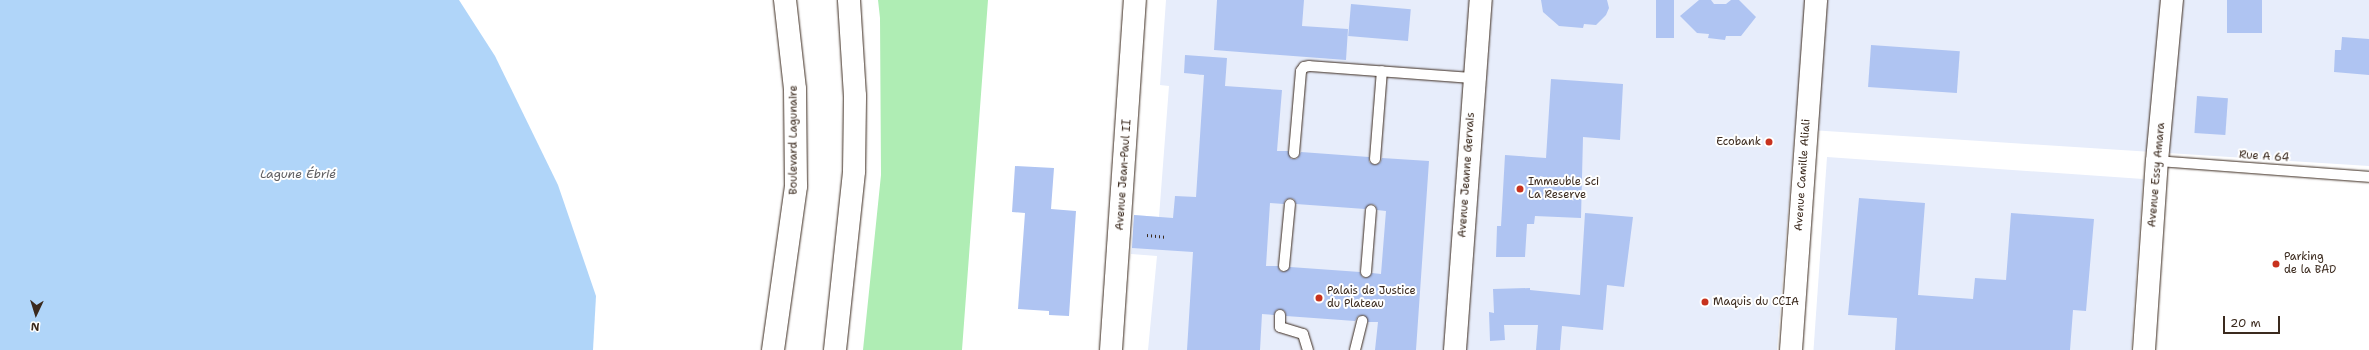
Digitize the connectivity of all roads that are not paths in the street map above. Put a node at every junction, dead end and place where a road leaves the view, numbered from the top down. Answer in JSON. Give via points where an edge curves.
{"nodes":[{"id":1,"x":785,"y":0,"type":"edge"},
{"id":2,"x":849,"y":0,"type":"edge"},
{"id":3,"x":1136,"y":0,"type":"edge"},
{"id":4,"x":1482,"y":0,"type":"edge"},
{"id":5,"x":1816,"y":0,"type":"edge"},
{"id":6,"x":2172,"y":0,"type":"edge"},
{"id":7,"x":1382,"y":71,"type":"junction"},
{"id":8,"x":1474,"y":78,"type":"junction"},
{"id":9,"x":1294,"y":154,"type":"dead end"},
{"id":10,"x":1375,"y":160,"type":"dead end"},
{"id":11,"x":2157,"y":161,"type":"junction"},
{"id":12,"x":2369,"y":177,"type":"edge"},
{"id":13,"x":1290,"y":204,"type":"dead end"},
{"id":14,"x":1371,"y":210,"type":"dead end"},
{"id":15,"x":1284,"y":266,"type":"dead end"},
{"id":16,"x":1366,"y":272,"type":"dead end"},
{"id":17,"x":1280,"y":315,"type":"dead end"},
{"id":18,"x":1362,"y":321,"type":"dead end"},
{"id":19,"x":773,"y":350,"type":"edge"},
{"id":20,"x":835,"y":350,"type":"edge"},
{"id":21,"x":1111,"y":350,"type":"edge"},
{"id":22,"x":1308,"y":350,"type":"edge"},
{"id":23,"x":1356,"y":350,"type":"edge"},
{"id":24,"x":1454,"y":350,"type":"edge"},
{"id":25,"x":1791,"y":350,"type":"edge"},
{"id":26,"x":2144,"y":350,"type":"edge"}],
"edges":[{"from":1,"to":19,"type":"main road","name":"Boulevard Lagunaire","via":[[795,89],[796,186]]},
{"from":2,"to":20,"type":"main road","via":[[855,96],[854,172]]},
{"from":3,"to":21,"type":"main road","name":"Avenue Jean-Paul II"},
{"from":4,"to":8,"type":"main road","name":"Avenue Jeanne Gervais"},
{"from":5,"to":25,"type":"main road","name":"Avenue Camille Aliali"},
{"from":6,"to":11,"type":"main road","name":"Avenue Essy Amara"},
{"from":7,"to":8,"type":"lane"},
{"from":7,"to":9,"type":"lane","via":[[1304,67],[1301,71]]},
{"from":7,"to":10,"type":"lane"},
{"from":8,"to":24,"type":"main road","name":"Avenue Jeanne Gervais"},
{"from":11,"to":12,"type":"lane","name":"Rue A 64"},
{"from":11,"to":26,"type":"main road","name":"Avenue Essy Amara"},
{"from":13,"to":15,"type":"lane"},
{"from":14,"to":16,"type":"lane"},
{"from":17,"to":22,"type":"lane","via":[[1280,326],[1303,334]]},
{"from":18,"to":23,"type":"lane"}]}
